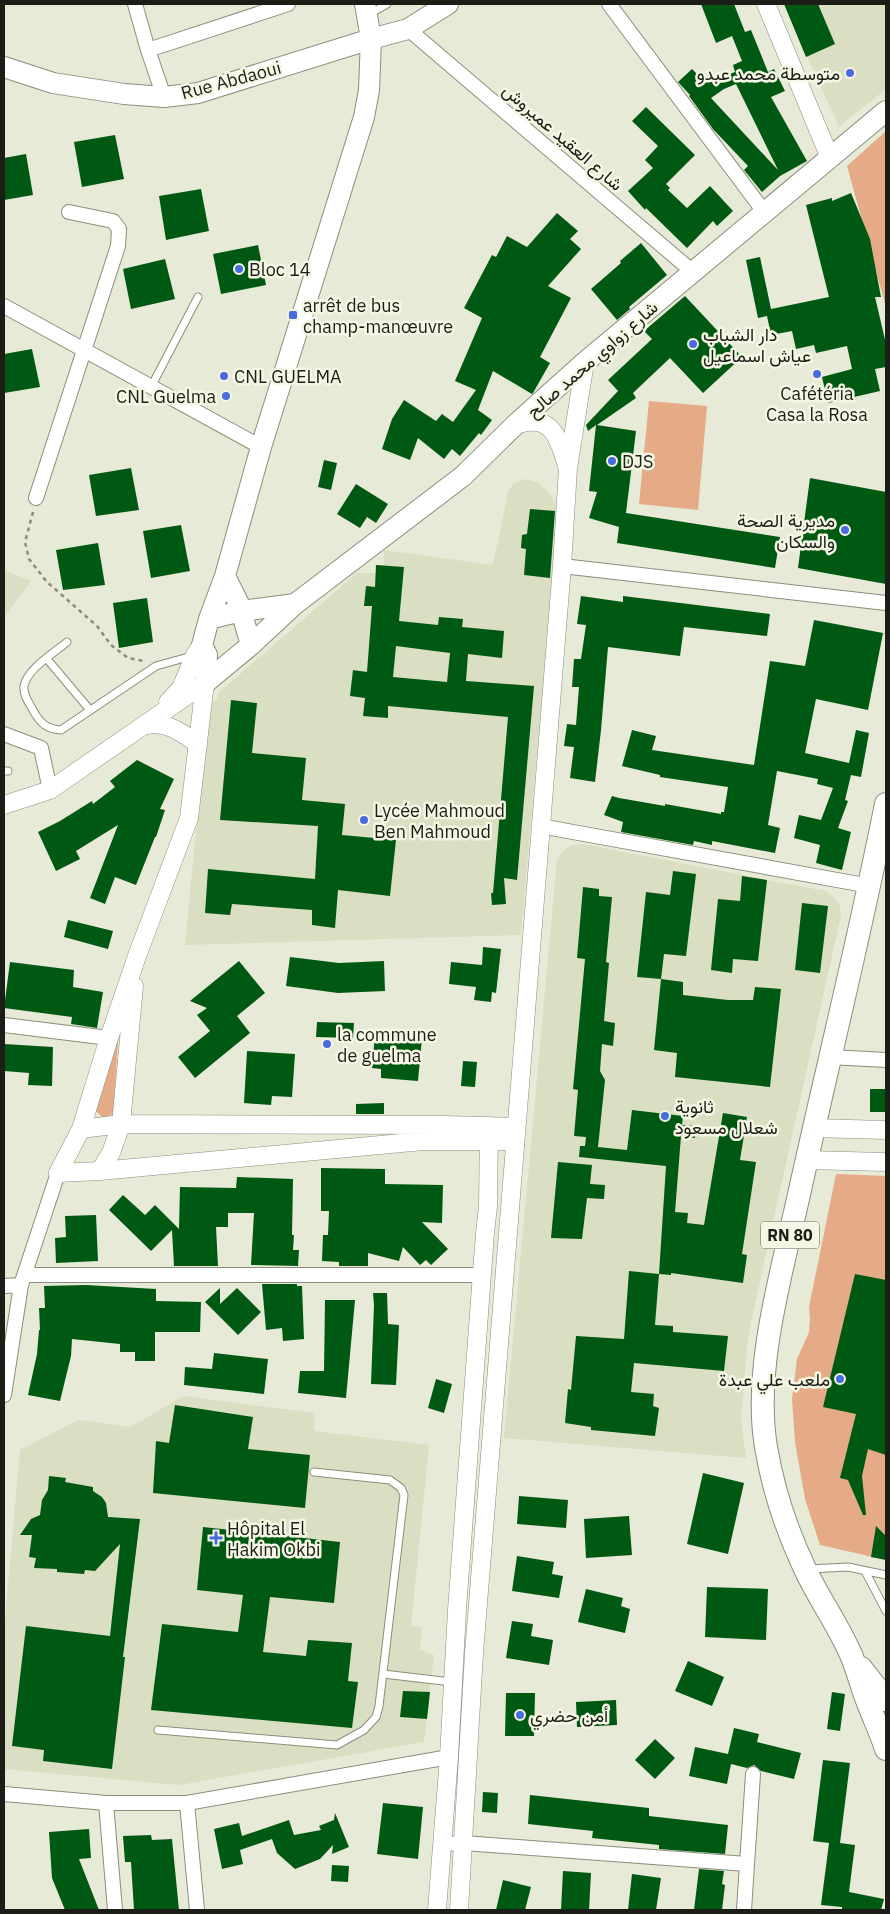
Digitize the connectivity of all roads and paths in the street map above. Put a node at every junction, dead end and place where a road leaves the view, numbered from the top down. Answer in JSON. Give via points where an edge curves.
{"nodes":[{"id":1,"x":135,"y":4,"type":"edge"},
{"id":2,"x":288,"y":4,"type":"edge"},
{"id":3,"x":388,"y":4,"type":"edge"},
{"id":4,"x":448,"y":4,"type":"edge"},
{"id":5,"x":609,"y":4,"type":"edge"},
{"id":6,"x":766,"y":4,"type":"edge"},
{"id":7,"x":367,"y":9,"type":"edge"},
{"id":8,"x":408,"y":29,"type":"junction"},
{"id":9,"x":372,"y":39,"type":"junction"},
{"id":10,"x":148,"y":50,"type":"junction"},
{"id":11,"x":4,"y":67,"type":"edge"},
{"id":12,"x":164,"y":97,"type":"junction"},
{"id":13,"x":886,"y":111,"type":"edge"},
{"id":14,"x":830,"y":158,"type":"junction"},
{"id":15,"x":69,"y":212,"type":"dead end"},
{"id":16,"x":765,"y":213,"type":"junction"},
{"id":17,"x":693,"y":272,"type":"junction"},
{"id":18,"x":198,"y":297,"type":"dead end"},
{"id":19,"x":4,"y":306,"type":"edge"},
{"id":20,"x":83,"y":349,"type":"junction"},
{"id":21,"x":585,"y":362,"type":"junction"},
{"id":22,"x":151,"y":386,"type":"junction"},
{"id":23,"x":516,"y":424,"type":"junction"},
{"id":24,"x":261,"y":447,"type":"junction"},
{"id":25,"x":568,"y":468,"type":"junction"},
{"id":26,"x":36,"y":498,"type":"joint"},
{"id":27,"x":562,"y":566,"type":"junction"},
{"id":28,"x":225,"y":576,"type":"junction"},
{"id":29,"x":886,"y":603,"type":"edge"},
{"id":30,"x":295,"y":604,"type":"junction"},
{"id":31,"x":240,"y":611,"type":"junction"},
{"id":32,"x":208,"y":619,"type":"junction"},
{"id":33,"x":67,"y":642,"type":"dead end"},
{"id":34,"x":251,"y":645,"type":"junction"},
{"id":35,"x":198,"y":650,"type":"junction"},
{"id":36,"x":47,"y":659,"type":"junction"},
{"id":37,"x":156,"y":666,"type":"junction"},
{"id":38,"x":205,"y":683,"type":"junction"},
{"id":39,"x":90,"y":710,"type":"junction"},
{"id":40,"x":147,"y":725,"type":"junction"},
{"id":41,"x":4,"y":734,"type":"edge"},
{"id":42,"x":198,"y":744,"type":"junction"},
{"id":43,"x":50,"y":790,"type":"junction"},
{"id":44,"x":886,"y":804,"type":"edge"},
{"id":45,"x":4,"y":805,"type":"edge"},
{"id":46,"x":540,"y":826,"type":"junction"},
{"id":47,"x":882,"y":844,"type":"edge"},
{"id":48,"x":870,"y":886,"type":"junction"},
{"id":49,"x":137,"y":956,"type":"junction"},
{"id":50,"x":4,"y":1025,"type":"edge"},
{"id":51,"x":109,"y":1038,"type":"junction"},
{"id":52,"x":830,"y":1057,"type":"junction"},
{"id":53,"x":886,"y":1060,"type":"edge"},
{"id":54,"x":120,"y":1124,"type":"junction"},
{"id":55,"x":813,"y":1128,"type":"junction"},
{"id":56,"x":81,"y":1129,"type":"junction"},
{"id":57,"x":886,"y":1130,"type":"edge"},
{"id":58,"x":489,"y":1134,"type":"junction"},
{"id":59,"x":515,"y":1134,"type":"junction"},
{"id":60,"x":806,"y":1160,"type":"junction"},
{"id":61,"x":886,"y":1162,"type":"edge"},
{"id":62,"x":100,"y":1171,"type":"junction"},
{"id":63,"x":58,"y":1173,"type":"junction"},
{"id":64,"x":482,"y":1275,"type":"junction"},
{"id":65,"x":23,"y":1280,"type":"junction"},
{"id":66,"x":4,"y":1286,"type":"edge"},
{"id":67,"x":4,"y":1395,"type":"edge"},
{"id":68,"x":314,"y":1472,"type":"dead end"},
{"id":69,"x":805,"y":1569,"type":"junction"},
{"id":70,"x":864,"y":1571,"type":"junction"},
{"id":71,"x":886,"y":1575,"type":"edge"},
{"id":72,"x":886,"y":1610,"type":"edge"},
{"id":73,"x":851,"y":1656,"type":"junction"},
{"id":74,"x":383,"y":1674,"type":"junction"},
{"id":75,"x":453,"y":1683,"type":"junction"},
{"id":76,"x":886,"y":1700,"type":"edge"},
{"id":77,"x":158,"y":1730,"type":"dead end"},
{"id":78,"x":886,"y":1749,"type":"edge"},
{"id":79,"x":449,"y":1756,"type":"junction"},
{"id":80,"x":754,"y":1774,"type":"dead end"},
{"id":81,"x":4,"y":1794,"type":"edge"},
{"id":82,"x":106,"y":1803,"type":"junction"},
{"id":83,"x":187,"y":1804,"type":"junction"},
{"id":84,"x":464,"y":1843,"type":"junction"},
{"id":85,"x":442,"y":1844,"type":"junction"},
{"id":86,"x":747,"y":1864,"type":"junction"},
{"id":87,"x":115,"y":1910,"type":"edge"},
{"id":88,"x":197,"y":1910,"type":"edge"},
{"id":89,"x":437,"y":1910,"type":"edge"},
{"id":90,"x":459,"y":1910,"type":"edge"},
{"id":91,"x":744,"y":1910,"type":"edge"}],
"edges":[{"from":1,"to":10,"type":"street"},
{"from":2,"to":10,"type":"street"},
{"from":3,"to":7,"type":"lane"},
{"from":4,"to":8,"type":"main road","name":"Rue Abdaoui"},
{"from":5,"to":16,"type":"street"},
{"from":6,"to":14,"type":"street"},
{"from":7,"to":9,"type":"main road"},
{"from":8,"to":9,"type":"main road","name":"Rue Abdaoui"},
{"from":8,"to":17,"type":"street","name":"شارع العقيد عميروش"},
{"from":9,"to":12,"type":"main road","name":"Rue Abdaoui","via":[[198,93]]},
{"from":9,"to":24,"type":"main road","via":[[364,117]]},
{"from":10,"to":12,"type":"street"},
{"from":11,"to":12,"type":"main road","name":"Rue Abdaoui","via":[[54,83]]},
{"from":13,"to":14,"type":"main road","name":"شارع زواوي محمد صالح"},
{"from":14,"to":16,"type":"main road","name":"شارع زواوي محمد صالح"},
{"from":15,"to":20,"type":"street","via":[[113,221],[120,229],[118,246]]},
{"from":16,"to":17,"type":"main road","name":"شارع زواوي محمد صالح"},
{"from":17,"to":21,"type":"main road","name":"شارع زواوي محمد صالح"},
{"from":18,"to":22,"type":"lane"},
{"from":19,"to":20,"type":"street"},
{"from":20,"to":22,"type":"street"},
{"from":20,"to":26,"type":"street"},
{"from":21,"to":23,"type":"main road","name":"شارع زواوي محمد صالح"},
{"from":21,"to":25,"type":"street"},
{"from":22,"to":24,"type":"street"},
{"from":23,"to":25,"type":"street","via":[[543,423],[560,442]]},
{"from":23,"to":30,"type":"main road","name":"شارع زواوي محمد صالح","via":[[463,476]]},
{"from":24,"to":28,"type":"main road"},
{"from":25,"to":27,"type":"street"},
{"from":26,"to":37,"type":"path","via":[[25,542],[30,559],[47,582],[97,626],[111,645],[128,658]]},
{"from":27,"to":29,"type":"street"},
{"from":27,"to":46,"type":"street"},
{"from":28,"to":31,"type":"main road"},
{"from":28,"to":32,"type":"main road"},
{"from":30,"to":31,"type":"main road"},
{"from":30,"to":34,"type":"main road","name":"شارع زواوي محمد صالح"},
{"from":31,"to":32,"type":"main road"},
{"from":31,"to":34,"type":"main road"},
{"from":32,"to":35,"type":"main road"},
{"from":33,"to":36,"type":"lane"},
{"from":34,"to":38,"type":"main road","name":"شارع زواوي محمد صالح"},
{"from":35,"to":37,"type":"lane"},
{"from":35,"to":38,"type":"main road","via":[[207,655]]},
{"from":35,"to":40,"type":"street","via":[[181,688]]},
{"from":36,"to":39,"type":"lane"},
{"from":36,"to":39,"type":"lane","via":[[30,673],[24,687],[26,698],[41,723],[51,729],[62,730]]},
{"from":37,"to":39,"type":"lane"},
{"from":38,"to":40,"type":"street"},
{"from":38,"to":42,"type":"street"},
{"from":40,"to":42,"type":"street","via":[[171,727]]},
{"from":40,"to":43,"type":"street"},
{"from":41,"to":43,"type":"street","via":[[41,748]]},
{"from":42,"to":49,"type":"street","via":[[189,818]]},
{"from":43,"to":45,"type":"street"},
{"from":44,"to":47,"type":"main road","number":"RN 80"},
{"from":46,"to":48,"type":"street"},
{"from":46,"to":59,"type":"street"},
{"from":47,"to":48,"type":"main road","number":"RN 80"},
{"from":48,"to":52,"type":"main road","number":"RN 80"},
{"from":49,"to":51,"type":"street"},
{"from":49,"to":54,"type":"street"},
{"from":50,"to":51,"type":"street"},
{"from":51,"to":56,"type":"street"},
{"from":52,"to":53,"type":"street"},
{"from":52,"to":55,"type":"main road","number":"RN 80"},
{"from":54,"to":56,"type":"street"},
{"from":54,"to":58,"type":"street"},
{"from":54,"to":62,"type":"street","via":[[111,1153]]},
{"from":55,"to":57,"type":"street"},
{"from":55,"to":60,"type":"main road","number":"RN 80"},
{"from":56,"to":63,"type":"street"},
{"from":58,"to":59,"type":"street"},
{"from":58,"to":62,"type":"street"},
{"from":58,"to":64,"type":"street","via":[[488,1206]]},
{"from":59,"to":84,"type":"street","via":[[474,1652]]},
{"from":60,"to":61,"type":"street"},
{"from":60,"to":69,"type":"main road","number":"RN 80","via":[[770,1333],[762,1408],[773,1481]]},
{"from":62,"to":63,"type":"street"},
{"from":63,"to":65,"type":"street"},
{"from":64,"to":65,"type":"street"},
{"from":64,"to":75,"type":"street"},
{"from":65,"to":66,"type":"street"},
{"from":65,"to":67,"type":"street"},
{"from":68,"to":74,"type":"lane","via":[[390,1480],[401,1488],[404,1495]]},
{"from":69,"to":70,"type":"lane","via":[[848,1567]]},
{"from":69,"to":73,"type":"main road","number":"RN 80"},
{"from":70,"to":71,"type":"lane"},
{"from":70,"to":72,"type":"lane"},
{"from":73,"to":76,"type":"main road","number":"RN 80"},
{"from":73,"to":78,"type":"main road","number":"RN 80"},
{"from":74,"to":75,"type":"lane"},
{"from":74,"to":77,"type":"lane","via":[[376,1716],[364,1730],[337,1745]]},
{"from":75,"to":79,"type":"street"},
{"from":79,"to":83,"type":"street"},
{"from":79,"to":85,"type":"street"},
{"from":80,"to":86,"type":"street"},
{"from":81,"to":82,"type":"street"},
{"from":82,"to":83,"type":"street"},
{"from":82,"to":87,"type":"street"},
{"from":83,"to":88,"type":"street"},
{"from":84,"to":85,"type":"street"},
{"from":84,"to":86,"type":"street"},
{"from":84,"to":90,"type":"street"},
{"from":85,"to":89,"type":"street"},
{"from":86,"to":91,"type":"street"}]}
